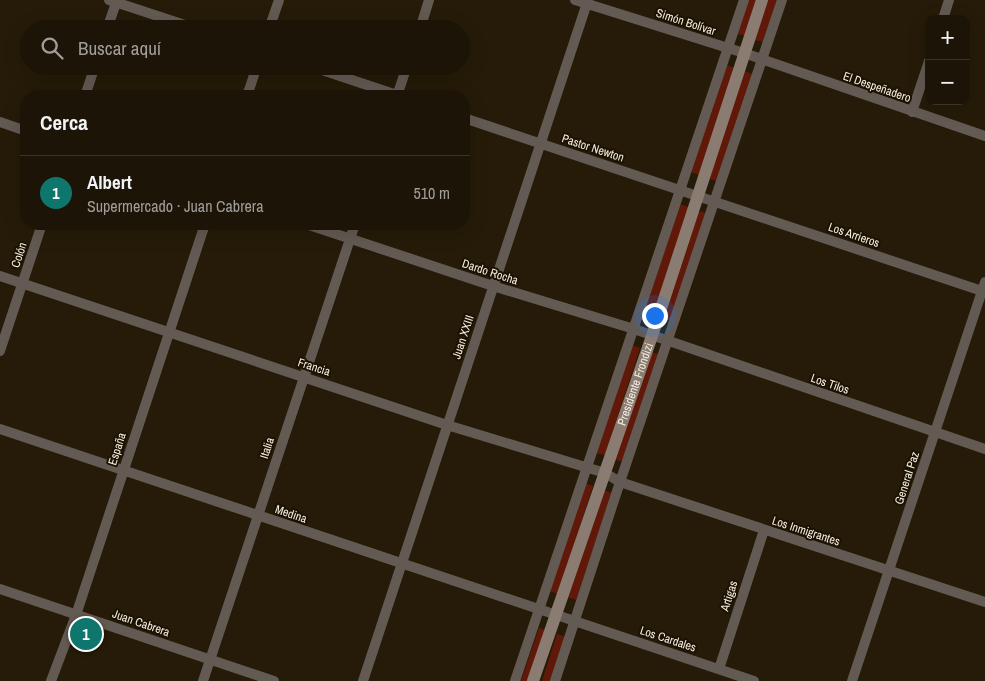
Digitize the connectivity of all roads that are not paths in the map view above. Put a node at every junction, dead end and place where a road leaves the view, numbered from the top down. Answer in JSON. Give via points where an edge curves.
{"nodes":[{"id":1,"x":278,"y":0,"type":"edge"},
{"id":2,"x":429,"y":0,"type":"edge"},
{"id":3,"x":575,"y":0,"type":"edge"},
{"id":4,"x":744,"y":0,"type":"edge"},
{"id":5,"x":762,"y":0,"type":"edge"},
{"id":6,"x":782,"y":0,"type":"edge"},
{"id":7,"x":949,"y":0,"type":"edge"},
{"id":8,"x":114,"y":1,"type":"edge"},
{"id":9,"x":587,"y":2,"type":"edge"},
{"id":10,"x":944,"y":15,"type":"edge"},
{"id":11,"x":109,"y":20,"type":"edge"},
{"id":12,"x":170,"y":20,"type":"edge"},
{"id":13,"x":272,"y":20,"type":"edge"},
{"id":14,"x":423,"y":20,"type":"edge"},
{"id":15,"x":727,"y":48,"type":"junction"},
{"id":16,"x":744,"y":54,"type":"junction"},
{"id":17,"x":762,"y":60,"type":"junction"},
{"id":18,"x":925,"y":73,"type":"edge"},
{"id":19,"x":92,"y":75,"type":"edge"},
{"id":20,"x":254,"y":75,"type":"edge"},
{"id":21,"x":336,"y":75,"type":"edge"},
{"id":22,"x":404,"y":75,"type":"edge"},
{"id":23,"x":87,"y":90,"type":"edge"},
{"id":24,"x":249,"y":90,"type":"edge"},
{"id":25,"x":380,"y":90,"type":"edge"},
{"id":26,"x":400,"y":90,"type":"edge"},
{"id":27,"x":912,"y":112,"type":"junction"},
{"id":28,"x":470,"y":120,"type":"edge"},
{"id":29,"x":0,"y":122,"type":"edge"},
{"id":30,"x":20,"y":129,"type":"edge"},
{"id":31,"x":985,"y":136,"type":"edge"},
{"id":32,"x":540,"y":143,"type":"junction"},
{"id":33,"x":681,"y":190,"type":"junction"},
{"id":34,"x":698,"y":196,"type":"junction"},
{"id":35,"x":715,"y":201,"type":"junction"},
{"id":36,"x":40,"y":230,"type":"edge"},
{"id":37,"x":203,"y":230,"type":"edge"},
{"id":38,"x":324,"y":230,"type":"edge"},
{"id":39,"x":353,"y":230,"type":"edge"},
{"id":40,"x":350,"y":239,"type":"junction"},
{"id":41,"x":0,"y":276,"type":"edge"},
{"id":42,"x":22,"y":284,"type":"junction"},
{"id":43,"x":493,"y":286,"type":"junction"},
{"id":44,"x":984,"y":289,"type":"edge"},
{"id":45,"x":634,"y":329,"type":"junction"},
{"id":46,"x":169,"y":332,"type":"junction"},
{"id":47,"x":652,"y":336,"type":"junction"},
{"id":48,"x":668,"y":342,"type":"junction"},
{"id":49,"x":0,"y":351,"type":"edge"},
{"id":50,"x":304,"y":377,"type":"junction"},
{"id":51,"x":447,"y":425,"type":"junction"},
{"id":52,"x":0,"y":429,"type":"edge"},
{"id":53,"x":935,"y":433,"type":"junction"},
{"id":54,"x":985,"y":449,"type":"edge"},
{"id":55,"x":587,"y":468,"type":"junction"},
{"id":56,"x":123,"y":470,"type":"junction"},
{"id":57,"x":605,"y":474,"type":"junction"},
{"id":58,"x":620,"y":482,"type":"junction"},
{"id":59,"x":258,"y":516,"type":"junction"},
{"id":60,"x":764,"y":530,"type":"junction"},
{"id":61,"x":402,"y":564,"type":"junction"},
{"id":62,"x":889,"y":570,"type":"junction"},
{"id":63,"x":0,"y":589,"type":"edge"},
{"id":64,"x":985,"y":602,"type":"edge"},
{"id":65,"x":540,"y":610,"type":"junction"},
{"id":66,"x":76,"y":614,"type":"junction"},
{"id":67,"x":555,"y":615,"type":"junction"},
{"id":68,"x":574,"y":621,"type":"junction"},
{"id":69,"x":210,"y":660,"type":"junction"},
{"id":70,"x":719,"y":670,"type":"junction"},
{"id":71,"x":51,"y":681,"type":"edge"},
{"id":72,"x":203,"y":681,"type":"edge"},
{"id":73,"x":274,"y":681,"type":"edge"},
{"id":74,"x":363,"y":681,"type":"edge"},
{"id":75,"x":515,"y":681,"type":"edge"},
{"id":76,"x":533,"y":681,"type":"edge"},
{"id":77,"x":555,"y":681,"type":"edge"},
{"id":78,"x":754,"y":681,"type":"edge"},
{"id":79,"x":852,"y":681,"type":"edge"}],
"edges":[{"from":1,"to":13,"type":"street"},
{"from":2,"to":14,"type":"street"},
{"from":3,"to":9,"type":"street","name":"Simón Bolívar"},
{"from":4,"to":15,"type":"street","name":"Presidente Frondizi"},
{"from":5,"to":16,"type":"main road","name":"Presidente Frondizi"},
{"from":6,"to":17,"type":"street","name":"Presidente Frondizi"},
{"from":7,"to":10,"type":"street"},
{"from":8,"to":11,"type":"street"},
{"from":8,"to":12,"type":"street"},
{"from":9,"to":15,"type":"street","name":"Simón Bolívar"},
{"from":9,"to":32,"type":"street","name":"Juan XXIII"},
{"from":15,"to":16,"type":"street","name":"Simón Bolívar"},
{"from":15,"to":33,"type":"street","name":"Presidente Frondizi"},
{"from":16,"to":17,"type":"street","name":"Simón Bolívar"},
{"from":16,"to":34,"type":"main road","name":"Presidente Frondizi"},
{"from":17,"to":27,"type":"street","name":"El Despeñadero"},
{"from":17,"to":35,"type":"street","name":"Presidente Frondizi"},
{"from":18,"to":27,"type":"street"},
{"from":19,"to":23,"type":"street"},
{"from":20,"to":24,"type":"street"},
{"from":21,"to":25,"type":"street"},
{"from":22,"to":26,"type":"street"},
{"from":27,"to":31,"type":"street","name":"El Despeñadero"},
{"from":28,"to":32,"type":"street","name":"Pastor Newton"},
{"from":29,"to":30,"type":"street"},
{"from":32,"to":33,"type":"street","name":"Pastor Newton"},
{"from":32,"to":43,"type":"street","name":"Juan XXIII"},
{"from":33,"to":34,"type":"street","name":"Pastor Newton"},
{"from":33,"to":45,"type":"street","name":"Presidente Frondizi"},
{"from":34,"to":35,"type":"street","name":"Pastor Newton"},
{"from":34,"to":47,"type":"main road","name":"Presidente Frondizi"},
{"from":35,"to":44,"type":"street","name":"Los Arrieros"},
{"from":35,"to":48,"type":"street","name":"Presidente Frondizi"},
{"from":36,"to":42,"type":"street","name":"Colón"},
{"from":37,"to":46,"type":"street","name":"España"},
{"from":38,"to":40,"type":"street","name":"Dardo Rocha"},
{"from":39,"to":40,"type":"street","name":"Italia"},
{"from":40,"to":43,"type":"street","name":"Dardo Rocha"},
{"from":40,"to":50,"type":"street","name":"Italia"},
{"from":41,"to":42,"type":"street","name":"Francia"},
{"from":42,"to":46,"type":"street","name":"Francia"},
{"from":42,"to":49,"type":"street","name":"Colón"},
{"from":43,"to":45,"type":"street","name":"Dardo Rocha"},
{"from":43,"to":51,"type":"street","name":"Juan XXIII"},
{"from":44,"to":53,"type":"street","name":"General Paz"},
{"from":45,"to":47,"type":"street","name":"Dardo Rocha"},
{"from":45,"to":55,"type":"street","name":"Presidente Frondizi"},
{"from":46,"to":50,"type":"street","name":"Francia"},
{"from":46,"to":56,"type":"street","name":"España"},
{"from":47,"to":48,"type":"street","name":"Dardo Rocha"},
{"from":47,"to":57,"type":"main road","name":"Presidente Frondizi"},
{"from":48,"to":53,"type":"street","name":"Los Tilos"},
{"from":48,"to":58,"type":"street","name":"Presidente Frondizi"},
{"from":50,"to":51,"type":"street","name":"Francia"},
{"from":50,"to":59,"type":"street","name":"Italia"},
{"from":51,"to":55,"type":"street","name":"Francia"},
{"from":51,"to":61,"type":"street","name":"Juan XXIII"},
{"from":52,"to":56,"type":"street","name":"Medina"},
{"from":53,"to":54,"type":"street","name":"Los Tilos"},
{"from":53,"to":62,"type":"street","name":"General Paz"},
{"from":55,"to":57,"type":"street","name":"Francia"},
{"from":55,"to":65,"type":"street","name":"Presidente Frondizi"},
{"from":56,"to":59,"type":"street","name":"Medina"},
{"from":56,"to":66,"type":"street","name":"España"},
{"from":57,"to":58,"type":"street","name":"Francia"},
{"from":57,"to":67,"type":"main road","name":"Presidente Frondizi"},
{"from":58,"to":60,"type":"street","name":"Los Inmigrantes"},
{"from":58,"to":68,"type":"street","name":"Presidente Frondizi"},
{"from":59,"to":61,"type":"street","name":"Medina"},
{"from":59,"to":69,"type":"street","name":"Italia"},
{"from":60,"to":62,"type":"street","name":"Los Inmigrantes"},
{"from":60,"to":70,"type":"street","name":"Artigas"},
{"from":61,"to":65,"type":"street","name":"Medina"},
{"from":61,"to":74,"type":"street","name":"Juan XXIII"},
{"from":62,"to":64,"type":"street","name":"Los Inmigrantes"},
{"from":62,"to":79,"type":"street","name":"General Paz"},
{"from":63,"to":66,"type":"street","name":"Juan Cabrera"},
{"from":65,"to":67,"type":"street","name":"Medina"},
{"from":65,"to":75,"type":"street","name":"Presidente Frondizi"},
{"from":66,"to":69,"type":"street","name":"Juan Cabrera"},
{"from":66,"to":71,"type":"street","name":"España"},
{"from":67,"to":68,"type":"street","name":"Medina"},
{"from":67,"to":76,"type":"main road","name":"Presidente Frondizi"},
{"from":68,"to":70,"type":"street","name":"Los Cardales"},
{"from":68,"to":77,"type":"street","name":"Presidente Frondizi"},
{"from":69,"to":72,"type":"street","name":"Italia"},
{"from":69,"to":73,"type":"street","name":"Juan Cabrera"},
{"from":70,"to":78,"type":"street","name":"Los Cardales"}]}
